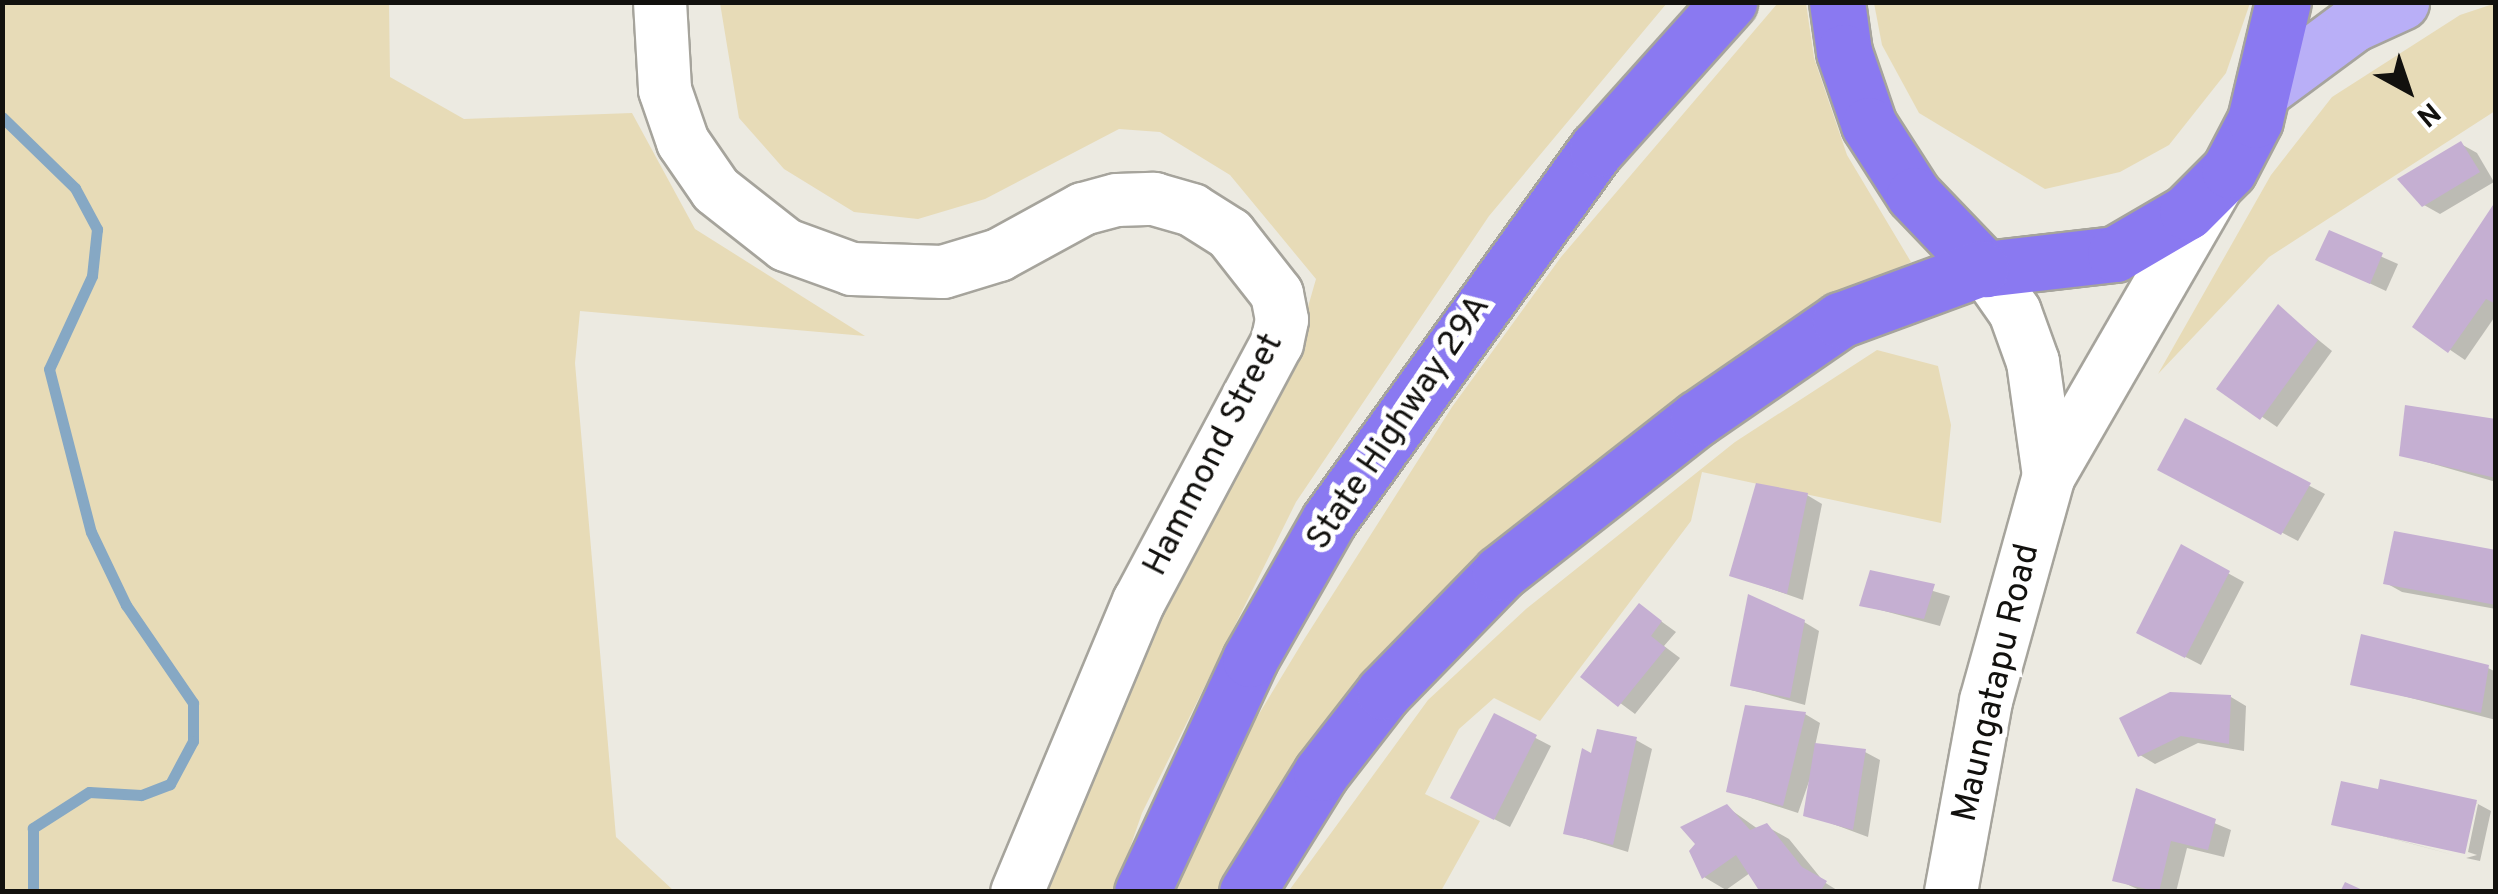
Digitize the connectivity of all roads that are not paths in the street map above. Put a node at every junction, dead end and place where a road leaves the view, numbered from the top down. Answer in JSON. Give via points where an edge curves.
{"nodes":[{"id":1,"x":660,"y":2,"type":"edge"},
{"id":2,"x":1730,"y":2,"type":"edge"},
{"id":3,"x":1837,"y":2,"type":"edge"},
{"id":4,"x":2283,"y":2,"type":"edge"},
{"id":5,"x":2401,"y":2,"type":"edge"},
{"id":6,"x":2268,"y":87,"type":"junction"},
{"id":7,"x":2218,"y":184,"type":"junction"},
{"id":8,"x":1983,"y":268,"type":"junction"},
{"id":9,"x":2050,"y":476,"type":"junction"},
{"id":10,"x":1017,"y":892,"type":"edge"},
{"id":11,"x":1142,"y":892,"type":"edge"},
{"id":12,"x":1247,"y":892,"type":"edge"},
{"id":13,"x":1951,"y":892,"type":"edge"}],
"edges":[{"from":1,"to":10,"type":"street","name":"Hammond Street","via":[[666,90],[683,142],[716,190],[786,245],[852,269],[944,272],[999,254],[1083,209],[1154,200],[1192,210],[1230,234],[1277,294],[1282,320],[1276,343],[1139,601]]},
{"from":2,"to":11,"type":"highway","name":"State Highway 29A","via":[[1549,210],[1329,520],[1250,659]]},
{"from":3,"to":8,"type":"highway","via":[[1844,52],[1869,125],[1914,195]]},
{"from":4,"to":6,"type":"highway"},
{"from":5,"to":6,"type":"main road","via":[[2352,24]]},
{"from":6,"to":7,"type":"highway"},
{"from":7,"to":8,"type":"highway","via":[[2166,228],[2115,254]]},
{"from":7,"to":9,"type":"street","name":"Maungatapu Road"},
{"from":8,"to":9,"type":"street","name":"Maungatapu Road","via":[[2015,312],[2033,362]]},
{"from":8,"to":12,"type":"highway","via":[[1840,320],[1698,418],[1500,573],[1384,692],[1321,773]]},
{"from":9,"to":13,"type":"street","name":"Maungatapu Road","via":[[1986,702]]}]}
